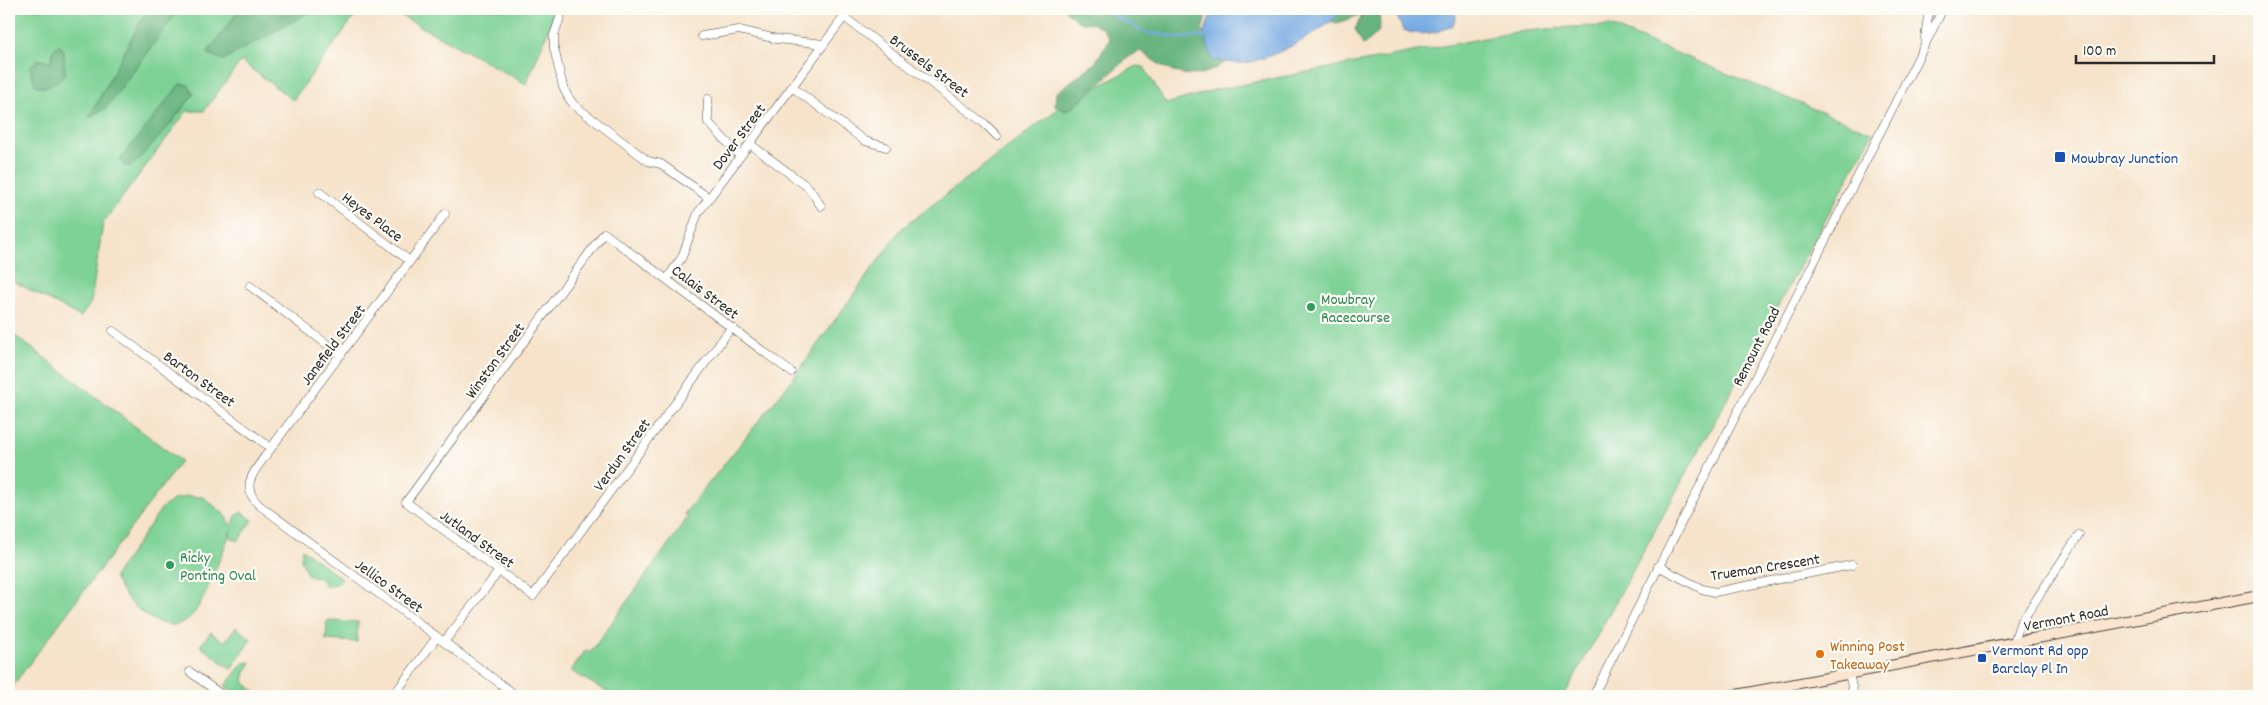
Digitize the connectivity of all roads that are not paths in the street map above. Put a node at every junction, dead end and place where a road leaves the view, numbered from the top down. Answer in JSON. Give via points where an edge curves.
{"nodes":[{"id":1,"x":563,"y":9,"type":"edge"},
{"id":2,"x":1929,"y":9,"type":"edge"},
{"id":3,"x":1943,"y":9,"type":"edge"},
{"id":4,"x":844,"y":17,"type":"joint"},
{"id":5,"x":702,"y":36,"type":"dead end"},
{"id":6,"x":824,"y":44,"type":"junction"},
{"id":7,"x":1923,"y":48,"type":"junction"},
{"id":8,"x":792,"y":87,"type":"junction"},
{"id":9,"x":708,"y":99,"type":"dead end"},
{"id":10,"x":997,"y":136,"type":"dead end"},
{"id":11,"x":750,"y":144,"type":"junction"},
{"id":12,"x":886,"y":146,"type":"dead end"},
{"id":13,"x":740,"y":156,"type":"junction"},
{"id":14,"x":319,"y":192,"type":"dead end"},
{"id":15,"x":709,"y":198,"type":"junction"},
{"id":16,"x":821,"y":206,"type":"dead end"},
{"id":17,"x":445,"y":214,"type":"dead end"},
{"id":18,"x":604,"y":233,"type":"joint"},
{"id":19,"x":410,"y":261,"type":"junction"},
{"id":20,"x":667,"y":279,"type":"junction"},
{"id":21,"x":250,"y":286,"type":"dead end"},
{"id":22,"x":731,"y":328,"type":"junction"},
{"id":23,"x":113,"y":331,"type":"dead end"},
{"id":24,"x":341,"y":355,"type":"junction"},
{"id":25,"x":791,"y":372,"type":"dead end"},
{"id":26,"x":272,"y":448,"type":"junction"},
{"id":27,"x":249,"y":494,"type":"joint"},
{"id":28,"x":406,"y":502,"type":"joint"},
{"id":29,"x":2079,"y":535,"type":"dead end"},
{"id":30,"x":1852,"y":565,"type":"dead end"},
{"id":31,"x":1658,"y":566,"type":"junction"},
{"id":32,"x":498,"y":571,"type":"junction"},
{"id":33,"x":533,"y":596,"type":"joint"},
{"id":34,"x":2259,"y":596,"type":"edge"},
{"id":35,"x":437,"y":637,"type":"junction"},
{"id":36,"x":444,"y":642,"type":"junction"},
{"id":37,"x":2014,"y":642,"type":"junction"},
{"id":38,"x":190,"y":672,"type":"dead end"},
{"id":39,"x":1850,"y":674,"type":"junction"},
{"id":40,"x":223,"y":696,"type":"edge"},
{"id":41,"x":393,"y":696,"type":"edge"},
{"id":42,"x":516,"y":696,"type":"edge"},
{"id":43,"x":1593,"y":696,"type":"edge"},
{"id":44,"x":1731,"y":696,"type":"edge"},
{"id":45,"x":1854,"y":696,"type":"edge"}],
"edges":[{"from":1,"to":15,"type":"street","via":[[554,35],[554,48],[563,87],[574,105],[648,161],[660,164]]},
{"from":2,"to":7,"type":"street"},
{"from":3,"to":7,"type":"street","name":"Remount Road"},
{"from":4,"to":6,"type":"street","name":"Dover Street"},
{"from":4,"to":10,"type":"street","name":"Brussels Street"},
{"from":5,"to":6,"type":"street","via":[[739,30],[777,39]]},
{"from":6,"to":8,"type":"street","name":"Dover Street"},
{"from":7,"to":31,"type":"street","name":"Remount Road"},
{"from":8,"to":11,"type":"street","name":"Dover Street"},
{"from":8,"to":12,"type":"street","via":[[865,141]]},
{"from":9,"to":13,"type":"street","via":[[708,122]]},
{"from":11,"to":13,"type":"street","name":"Dover Street"},
{"from":11,"to":16,"type":"street","via":[[808,188]]},
{"from":13,"to":15,"type":"street","name":"Dover Street"},
{"from":14,"to":19,"type":"street","name":"Heyes Place"},
{"from":15,"to":20,"type":"street","name":"Dover Street","via":[[698,213],[682,256]]},
{"from":17,"to":19,"type":"street","name":"Janefield Street"},
{"from":18,"to":20,"type":"street","name":"Calais Street"},
{"from":18,"to":28,"type":"street","name":"Winston Street"},
{"from":19,"to":24,"type":"street","name":"Janefield Street"},
{"from":20,"to":22,"type":"street","name":"Calais Street"},
{"from":21,"to":24,"type":"street"},
{"from":22,"to":25,"type":"street","name":"Calais Street"},
{"from":22,"to":33,"type":"street","name":"Verdun Street"},
{"from":23,"to":26,"type":"street","name":"Barton Street"},
{"from":24,"to":26,"type":"street","name":"Janefield Street"},
{"from":26,"to":27,"type":"street","name":"Janefield Street","via":[[252,475],[247,488]]},
{"from":27,"to":35,"type":"street","name":"Jellico Street","via":[[259,505]]},
{"from":28,"to":32,"type":"street","name":"Jutland Street"},
{"from":29,"to":37,"type":"street","via":[[2020,624]]},
{"from":30,"to":31,"type":"street","name":"Trueman Crescent","via":[[1716,592],[1702,589]]},
{"from":31,"to":43,"type":"street","name":"Remount Road"},
{"from":32,"to":33,"type":"street","name":"Jutland Street"},
{"from":32,"to":36,"type":"street"},
{"from":34,"to":37,"type":"street","name":"Vermont Road"},
{"from":35,"to":36,"type":"street","name":"Jellico Street"},
{"from":35,"to":41,"type":"street"},
{"from":36,"to":42,"type":"street","name":"Jellico Street"},
{"from":37,"to":39,"type":"street","name":"Vermont Road"},
{"from":38,"to":40,"type":"street"},
{"from":39,"to":44,"type":"street","name":"Vermont Road"},
{"from":39,"to":45,"type":"street"}]}
